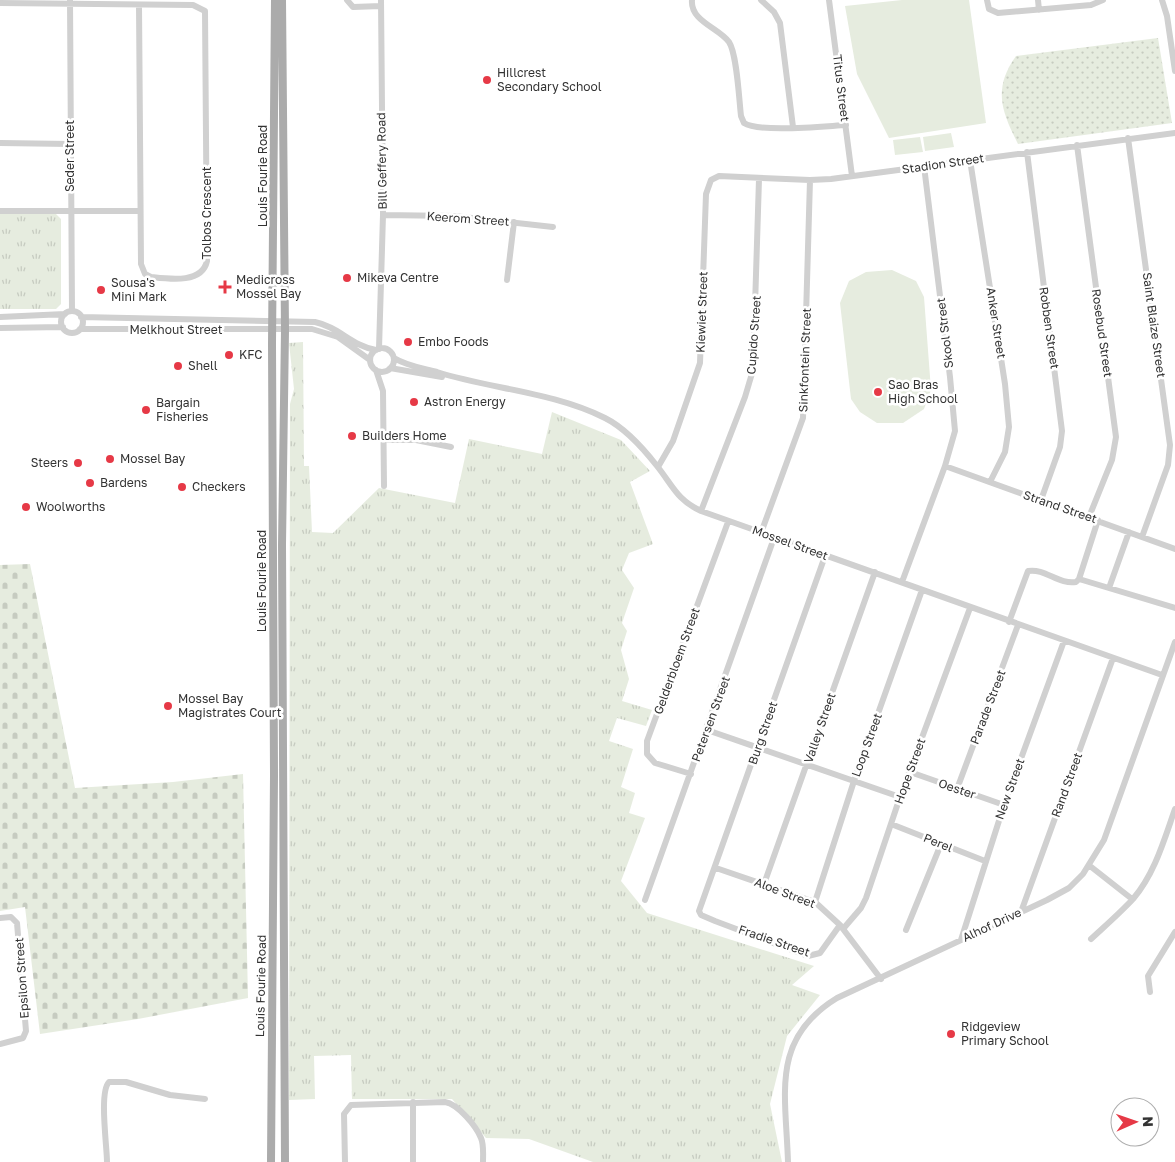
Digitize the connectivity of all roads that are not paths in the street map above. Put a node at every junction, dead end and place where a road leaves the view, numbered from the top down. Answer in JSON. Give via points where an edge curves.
{"nodes":[{"id":1,"x":274,"y":0,"type":"edge"},
{"id":2,"x":282,"y":0,"type":"edge"},
{"id":3,"x":347,"y":0,"type":"edge"},
{"id":4,"x":692,"y":0,"type":"edge"},
{"id":5,"x":761,"y":0,"type":"edge"},
{"id":6,"x":829,"y":0,"type":"edge"},
{"id":7,"x":1038,"y":0,"type":"edge"},
{"id":8,"x":1085,"y":0,"type":"edge"},
{"id":9,"x":1103,"y":0,"type":"edge"},
{"id":10,"x":1162,"y":0,"type":"edge"},
{"id":11,"x":1,"y":2,"type":"edge"},
{"id":12,"x":70,"y":2,"type":"edge"},
{"id":13,"x":381,"y":3,"type":"edge"},
{"id":14,"x":987,"y":3,"type":"edge"},
{"id":15,"x":1091,"y":4,"type":"junction"},
{"id":16,"x":139,"y":5,"type":"junction"},
{"id":17,"x":1039,"y":10,"type":"junction"},
{"id":18,"x":1173,"y":36,"type":"edge"},
{"id":19,"x":1175,"y":70,"type":"edge"},
{"id":20,"x":846,"y":125,"type":"junction"},
{"id":21,"x":792,"y":127,"type":"junction"},
{"id":22,"x":1175,"y":133,"type":"edge"},
{"id":23,"x":1128,"y":138,"type":"junction"},
{"id":24,"x":0,"y":143,"type":"edge"},
{"id":25,"x":70,"y":144,"type":"junction"},
{"id":26,"x":1077,"y":145,"type":"junction"},
{"id":27,"x":1027,"y":152,"type":"junction"},
{"id":28,"x":970,"y":160,"type":"junction"},
{"id":29,"x":924,"y":166,"type":"junction"},
{"id":30,"x":852,"y":176,"type":"junction"},
{"id":31,"x":759,"y":179,"type":"junction"},
{"id":32,"x":711,"y":180,"type":"joint"},
{"id":33,"x":810,"y":180,"type":"junction"},
{"id":34,"x":0,"y":211,"type":"edge"},
{"id":35,"x":70,"y":211,"type":"junction"},
{"id":36,"x":140,"y":211,"type":"junction"},
{"id":37,"x":383,"y":215,"type":"junction"},
{"id":38,"x":514,"y":222,"type":"junction"},
{"id":39,"x":553,"y":227,"type":"dead end"},
{"id":40,"x":507,"y":280,"type":"dead end"},
{"id":41,"x":68,"y":313,"type":"junction"},
{"id":42,"x":0,"y":317,"type":"edge"},
{"id":43,"x":81,"y":317,"type":"junction"},
{"id":44,"x":273,"y":320,"type":"junction"},
{"id":45,"x":285,"y":320,"type":"junction"},
{"id":46,"x":0,"y":328,"type":"edge"},
{"id":47,"x":63,"y":328,"type":"junction"},
{"id":48,"x":80,"y":329,"type":"junction"},
{"id":49,"x":273,"y":330,"type":"junction"},
{"id":50,"x":285,"y":330,"type":"junction"},
{"id":51,"x":380,"y":349,"type":"junction"},
{"id":52,"x":394,"y":358,"type":"junction"},
{"id":53,"x":370,"y":360,"type":"junction"},
{"id":54,"x":376,"y":370,"type":"junction"},
{"id":55,"x":389,"y":370,"type":"junction"},
{"id":56,"x":446,"y":377,"type":"junction"},
{"id":57,"x":382,"y":391,"type":"junction"},
{"id":58,"x":383,"y":440,"type":"junction"},
{"id":59,"x":451,"y":447,"type":"dead end"},
{"id":60,"x":944,"y":466,"type":"junction"},
{"id":61,"x":658,"y":467,"type":"junction"},
{"id":62,"x":990,"y":482,"type":"junction"},
{"id":63,"x":384,"y":486,"type":"dead end"},
{"id":64,"x":1041,"y":500,"type":"junction"},
{"id":65,"x":701,"y":511,"type":"junction"},
{"id":66,"x":1089,"y":517,"type":"junction"},
{"id":67,"x":1098,"y":520,"type":"junction"},
{"id":68,"x":728,"y":522,"type":"junction"},
{"id":69,"x":1129,"y":532,"type":"junction"},
{"id":70,"x":761,"y":533,"type":"junction"},
{"id":71,"x":1142,"y":537,"type":"junction"},
{"id":72,"x":774,"y":538,"type":"junction"},
{"id":73,"x":1175,"y":549,"type":"edge"},
{"id":74,"x":825,"y":556,"type":"junction"},
{"id":75,"x":875,"y":572,"type":"junction"},
{"id":76,"x":1079,"y":579,"type":"junction"},
{"id":77,"x":902,"y":582,"type":"junction"},
{"id":78,"x":1109,"y":588,"type":"junction"},
{"id":79,"x":922,"y":590,"type":"junction"},
{"id":80,"x":970,"y":608,"type":"junction"},
{"id":81,"x":1175,"y":608,"type":"edge"},
{"id":82,"x":1009,"y":622,"type":"junction"},
{"id":83,"x":1018,"y":625,"type":"junction"},
{"id":84,"x":1064,"y":641,"type":"junction"},
{"id":85,"x":1175,"y":642,"type":"edge"},
{"id":86,"x":1113,"y":658,"type":"junction"},
{"id":87,"x":1162,"y":675,"type":"junction"},
{"id":88,"x":707,"y":730,"type":"junction"},
{"id":89,"x":758,"y":748,"type":"junction"},
{"id":90,"x":806,"y":766,"type":"junction"},
{"id":91,"x":910,"y":772,"type":"junction"},
{"id":92,"x":691,"y":774,"type":"junction"},
{"id":93,"x":854,"y":781,"type":"junction"},
{"id":94,"x":957,"y":789,"type":"junction"},
{"id":95,"x":900,"y":797,"type":"junction"},
{"id":96,"x":1004,"y":805,"type":"junction"},
{"id":97,"x":1175,"y":809,"type":"edge"},
{"id":98,"x":891,"y":824,"type":"junction"},
{"id":99,"x":941,"y":844,"type":"junction"},
{"id":100,"x":985,"y":861,"type":"junction"},
{"id":101,"x":1090,"y":866,"type":"junction"},
{"id":102,"x":716,"y":868,"type":"junction"},
{"id":103,"x":764,"y":884,"type":"junction"},
{"id":104,"x":1132,"y":899,"type":"junction"},
{"id":105,"x":645,"y":900,"type":"dead end"},
{"id":106,"x":814,"y":902,"type":"junction"},
{"id":107,"x":700,"y":909,"type":"joint"},
{"id":108,"x":1021,"y":912,"type":"junction"},
{"id":109,"x":0,"y":918,"type":"edge"},
{"id":110,"x":842,"y":927,"type":"junction"},
{"id":111,"x":906,"y":930,"type":"dead end"},
{"id":112,"x":1175,"y":932,"type":"edge"},
{"id":113,"x":1091,"y":939,"type":"dead end"},
{"id":114,"x":961,"y":940,"type":"junction"},
{"id":115,"x":880,"y":979,"type":"junction"},
{"id":116,"x":1150,"y":992,"type":"dead end"},
{"id":117,"x":0,"y":1044,"type":"edge"},
{"id":118,"x":205,"y":1099,"type":"dead end"},
{"id":119,"x":413,"y":1102,"type":"junction"},
{"id":120,"x":108,"y":1162,"type":"edge"},
{"id":121,"x":271,"y":1162,"type":"edge"},
{"id":122,"x":285,"y":1162,"type":"edge"},
{"id":123,"x":344,"y":1162,"type":"edge"},
{"id":124,"x":413,"y":1162,"type":"edge"},
{"id":125,"x":483,"y":1162,"type":"edge"},
{"id":126,"x":788,"y":1162,"type":"edge"}],
"edges":[{"from":1,"to":44,"type":"main road","name":"Louis Fourie Road"},
{"from":2,"to":45,"type":"main road","name":"Louis Fourie Road"},
{"from":3,"to":13,"type":"street","via":[[353,7]]},
{"from":4,"to":21,"type":"street","via":[[695,13],[730,43],[744,123]]},
{"from":5,"to":21,"type":"street","via":[[780,23]]},
{"from":6,"to":20,"type":"street","name":"Titus Street"},
{"from":7,"to":17,"type":"street"},
{"from":8,"to":15,"type":"street"},
{"from":9,"to":15,"type":"street"},
{"from":10,"to":18,"type":"street"},
{"from":11,"to":12,"type":"street","name":"Tolbos Crescent"},
{"from":12,"to":16,"type":"street","name":"Tolbos Crescent"},
{"from":12,"to":25,"type":"street","name":"Seder Street"},
{"from":13,"to":37,"type":"street","name":"Bill Geffery Road"},
{"from":14,"to":17,"type":"street","via":[[992,12],[998,13]]},
{"from":15,"to":17,"type":"street"},
{"from":16,"to":36,"type":"street","name":"Tolbos Crescent"},
{"from":16,"to":36,"type":"street","name":"Tolbos Crescent","via":[[193,5],[205,11],[207,261],[202,273],[194,277],[162,278],[145,274],[141,264]]},
{"from":18,"to":19,"type":"street"},
{"from":20,"to":21,"type":"street"},
{"from":20,"to":30,"type":"street","name":"Titus Street"},
{"from":22,"to":23,"type":"street","name":"Stadion Street"},
{"from":23,"to":26,"type":"street","name":"Stadion Street"},
{"from":23,"to":71,"type":"street","name":"Saint Blaize Street","via":[[1170,445],[1168,465]]},
{"from":24,"to":25,"type":"street"},
{"from":25,"to":35,"type":"street","name":"Seder Street"},
{"from":26,"to":27,"type":"street","name":"Stadion Street"},
{"from":26,"to":66,"type":"street","name":"Rosebud Street","via":[[1116,437],[1112,460]]},
{"from":27,"to":28,"type":"street","name":"Stadion Street"},
{"from":27,"to":64,"type":"street","name":"Robben Street","via":[[1062,431],[1060,447]]},
{"from":28,"to":29,"type":"street","name":"Stadion Street"},
{"from":28,"to":62,"type":"street","name":"Anker Street","via":[[1009,427],[1005,452]]},
{"from":29,"to":30,"type":"street","name":"Stadion Street"},
{"from":29,"to":60,"type":"street","name":"Skool Street","via":[[954,413],[954,435]]},
{"from":30,"to":33,"type":"street","name":"Stadion Street"},
{"from":31,"to":32,"type":"street","name":"Stadion Street","via":[[719,176]]},
{"from":31,"to":33,"type":"street","name":"Stadion Street"},
{"from":31,"to":65,"type":"street","name":"Cupido Street","via":[[753,370]]},
{"from":32,"to":61,"type":"street","name":"Kiewiet Street","via":[[705,207],[700,363],[673,440]]},
{"from":33,"to":70,"type":"street","name":"Sinkfontein Street","via":[[803,418]]},
{"from":34,"to":35,"type":"street"},
{"from":35,"to":36,"type":"street"},
{"from":35,"to":41,"type":"street","name":"Seder Street"},
{"from":37,"to":38,"type":"street","name":"Keerom Street","via":[[454,216]]},
{"from":37,"to":51,"type":"street","name":"Bill Geffery Road"},
{"from":38,"to":39,"type":"street","name":"Keerom Street"},
{"from":38,"to":40,"type":"street"},
{"from":41,"to":42,"type":"street"},
{"from":41,"to":43,"type":"street"},
{"from":41,"to":47,"type":"street","via":[[61,320]]},
{"from":43,"to":44,"type":"street","name":"Melkhout Street"},
{"from":43,"to":48,"type":"street"},
{"from":44,"to":45,"type":"street"},
{"from":44,"to":49,"type":"main road","name":"Louis Fourie Road"},
{"from":45,"to":50,"type":"main road","name":"Louis Fourie Road"},
{"from":45,"to":51,"type":"street","via":[[322,323],[362,347]]},
{"from":46,"to":47,"type":"street"},
{"from":47,"to":48,"type":"street","via":[[72,333]]},
{"from":48,"to":49,"type":"street","name":"Melkhout Street"},
{"from":49,"to":50,"type":"street"},
{"from":49,"to":121,"type":"main road","name":"Louis Fourie Road"},
{"from":50,"to":53,"type":"street","via":[[312,329],[335,335]]},
{"from":50,"to":122,"type":"main road","name":"Louis Fourie Road","via":[[282,546]]},
{"from":51,"to":52,"type":"street"},
{"from":51,"to":53,"type":"street"},
{"from":52,"to":55,"type":"street"},
{"from":52,"to":56,"type":"street"},
{"from":53,"to":54,"type":"street"},
{"from":54,"to":55,"type":"street"},
{"from":54,"to":57,"type":"street"},
{"from":55,"to":56,"type":"street"},
{"from":55,"to":57,"type":"street"},
{"from":56,"to":61,"type":"street","name":"Mossel Street","via":[[567,404],[603,417],[636,442]]},
{"from":57,"to":58,"type":"street"},
{"from":58,"to":59,"type":"street","via":[[416,440]]},
{"from":58,"to":63,"type":"street"},
{"from":60,"to":62,"type":"street","name":"Strand Street"},
{"from":60,"to":77,"type":"street","name":"Skool Street"},
{"from":61,"to":65,"type":"street","name":"Mossel Street","via":[[683,501]]},
{"from":62,"to":64,"type":"street","name":"Strand Street"},
{"from":64,"to":66,"type":"street","name":"Strand Street"},
{"from":65,"to":68,"type":"street","name":"Mossel Street"},
{"from":66,"to":67,"type":"street","name":"Strand Street"},
{"from":67,"to":69,"type":"street","name":"Strand Street"},
{"from":67,"to":76,"type":"street"},
{"from":68,"to":70,"type":"street","name":"Mossel Street"},
{"from":68,"to":92,"type":"street","name":"Gelderbloem Street","via":[[647,741],[647,754],[655,763]]},
{"from":69,"to":71,"type":"street","name":"Strand Street"},
{"from":69,"to":78,"type":"street"},
{"from":70,"to":72,"type":"street","name":"Mossel Street"},
{"from":71,"to":73,"type":"street","name":"Strand Street"},
{"from":72,"to":74,"type":"street","name":"Mossel Street"},
{"from":72,"to":88,"type":"street","name":"Petersen Street"},
{"from":74,"to":75,"type":"street","name":"Mossel Street"},
{"from":74,"to":89,"type":"street","name":"Burg Street"},
{"from":75,"to":77,"type":"street","name":"Mossel Street"},
{"from":75,"to":90,"type":"street","name":"Valley Street"},
{"from":76,"to":78,"type":"street"},
{"from":76,"to":82,"type":"street","via":[[1067,582],[1036,570],[1028,571]]},
{"from":77,"to":79,"type":"street","name":"Mossel Street"},
{"from":78,"to":81,"type":"street"},
{"from":79,"to":80,"type":"street","name":"Mossel Street"},
{"from":79,"to":93,"type":"street","name":"Loop Street"},
{"from":80,"to":82,"type":"street","name":"Mossel Street"},
{"from":80,"to":91,"type":"street","name":"Hope Street"},
{"from":82,"to":83,"type":"street","name":"Mossel Street"},
{"from":83,"to":84,"type":"street","name":"Mossel Street"},
{"from":83,"to":94,"type":"street","name":"Parade Street"},
{"from":84,"to":86,"type":"street","name":"Mossel Street"},
{"from":84,"to":96,"type":"street","name":"New Street"},
{"from":85,"to":87,"type":"street","name":"Alhof Drive"},
{"from":86,"to":87,"type":"street","name":"Mossel Street"},
{"from":86,"to":108,"type":"street","name":"Rand Street"},
{"from":87,"to":101,"type":"street","name":"Alhof Drive","via":[[1104,840]]},
{"from":88,"to":89,"type":"street"},
{"from":88,"to":92,"type":"street","name":"Petersen Street"},
{"from":89,"to":90,"type":"street"},
{"from":89,"to":102,"type":"street","name":"Burg Street"},
{"from":90,"to":93,"type":"street"},
{"from":90,"to":103,"type":"street","name":"Valley Street"},
{"from":91,"to":94,"type":"street","name":"Oester"},
{"from":91,"to":95,"type":"street","name":"Hope Street"},
{"from":92,"to":105,"type":"street","name":"Petersen Street"},
{"from":93,"to":95,"type":"street"},
{"from":93,"to":106,"type":"street","name":"Loop Street"},
{"from":94,"to":96,"type":"street","name":"Oester"},
{"from":95,"to":98,"type":"street","name":"Hope Street"},
{"from":96,"to":100,"type":"street","name":"New Street"},
{"from":97,"to":104,"type":"street","via":[[1153,868]]},
{"from":98,"to":99,"type":"street","name":"Perel"},
{"from":98,"to":110,"type":"street","name":"Hope Street","via":[[866,898],[861,908]]},
{"from":99,"to":100,"type":"street","name":"Perel"},
{"from":99,"to":111,"type":"street"},
{"from":100,"to":114,"type":"street","name":"New Street"},
{"from":101,"to":104,"type":"street"},
{"from":101,"to":108,"type":"street","name":"Alhof Drive","via":[[1068,888]]},
{"from":102,"to":103,"type":"street","name":"Aloe Street"},
{"from":102,"to":107,"type":"street","name":"Burg Street"},
{"from":103,"to":106,"type":"street","name":"Aloe Street"},
{"from":104,"to":113,"type":"street"},
{"from":106,"to":110,"type":"street","name":"Aloe Street"},
{"from":107,"to":110,"type":"street","name":"Fradie Street","via":[[701,915],[808,956],[820,953]]},
{"from":108,"to":114,"type":"street","name":"Alhof Drive"},
{"from":109,"to":117,"type":"street","name":"Epsilon Street","via":[[11,917],[18,925],[26,1031],[23,1038]]},
{"from":110,"to":115,"type":"street","name":"Aloe Street"},
{"from":112,"to":116,"type":"street","via":[[1148,976]]},
{"from":114,"to":115,"type":"street","name":"Alhof Drive"},
{"from":115,"to":126,"type":"street","name":"Alhof Drive","via":[[820,1009],[804,1024],[794,1041],[786,1077]]},
{"from":118,"to":120,"type":"street","via":[[170,1095],[126,1082],[109,1082],[104,1101]]},
{"from":119,"to":123,"type":"street","via":[[348,1106],[344,1114]]},
{"from":119,"to":124,"type":"street"},
{"from":119,"to":125,"type":"street","via":[[453,1104],[481,1138]]}]}
